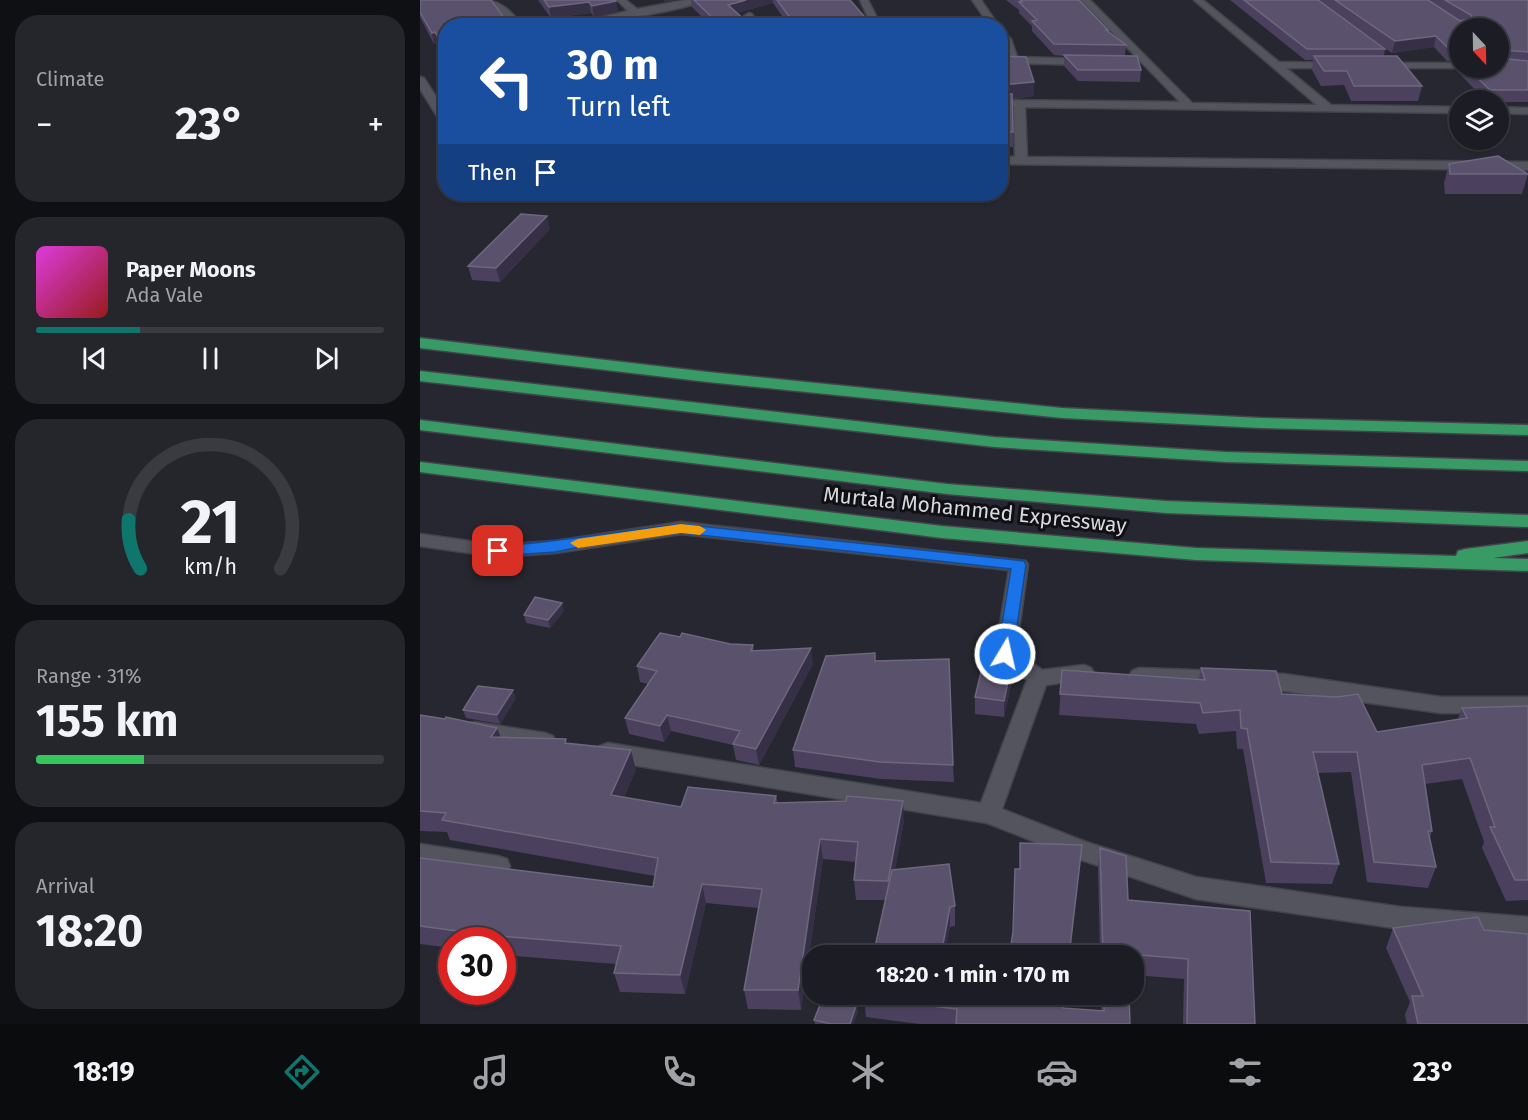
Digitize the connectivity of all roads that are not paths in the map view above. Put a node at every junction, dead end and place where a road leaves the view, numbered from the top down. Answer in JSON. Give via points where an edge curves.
{"nodes":[{"id":1,"x":486,"y":0,"type":"edge"},
{"id":2,"x":621,"y":0,"type":"edge"},
{"id":3,"x":699,"y":0,"type":"edge"},
{"id":4,"x":864,"y":0,"type":"edge"},
{"id":5,"x":976,"y":0,"type":"edge"},
{"id":6,"x":1085,"y":0,"type":"edge"},
{"id":7,"x":1198,"y":0,"type":"edge"},
{"id":8,"x":637,"y":14,"type":"junction"},
{"id":9,"x":511,"y":18,"type":"edge"},
{"id":10,"x":614,"y":18,"type":"edge"},
{"id":11,"x":873,"y":18,"type":"edge"},
{"id":12,"x":989,"y":18,"type":"edge"},
{"id":13,"x":1008,"y":45,"type":"edge"},
{"id":14,"x":1382,"y":52,"type":"edge"},
{"id":15,"x":1008,"y":61,"type":"edge"},
{"id":16,"x":1013,"y":61,"type":"junction"},
{"id":17,"x":1102,"y":62,"type":"edge"},
{"id":18,"x":1124,"y":62,"type":"edge"},
{"id":19,"x":1147,"y":62,"type":"junction"},
{"id":20,"x":1276,"y":65,"type":"junction"},
{"id":21,"x":1344,"y":65,"type":"edge"},
{"id":22,"x":1367,"y":65,"type":"edge"},
{"id":23,"x":1401,"y":66,"type":"junction"},
{"id":24,"x":1449,"y":66,"type":"edge"},
{"id":25,"x":420,"y":80,"type":"edge"},
{"id":26,"x":1008,"y":103,"type":"edge"},
{"id":27,"x":1019,"y":103,"type":"junction"},
{"id":28,"x":1189,"y":106,"type":"junction"},
{"id":29,"x":1328,"y":108,"type":"junction"},
{"id":30,"x":438,"y":109,"type":"edge"},
{"id":31,"x":1449,"y":110,"type":"edge"},
{"id":32,"x":1509,"y":110,"type":"edge"},
{"id":33,"x":1528,"y":111,"type":"edge"},
{"id":34,"x":1008,"y":160,"type":"edge"},
{"id":35,"x":1021,"y":160,"type":"junction"},
{"id":36,"x":1528,"y":166,"type":"edge"},
{"id":37,"x":420,"y":343,"type":"edge"},
{"id":38,"x":420,"y":376,"type":"edge"},
{"id":39,"x":420,"y":425,"type":"edge"},
{"id":40,"x":1447,"y":429,"type":"junction"},
{"id":41,"x":1528,"y":430,"type":"edge"},
{"id":42,"x":1528,"y":440,"type":"edge"},
{"id":43,"x":1528,"y":466,"type":"edge"},
{"id":44,"x":420,"y":467,"type":"edge"},
{"id":45,"x":1528,"y":521,"type":"edge"},
{"id":46,"x":420,"y":540,"type":"edge"},
{"id":47,"x":1528,"y":547,"type":"edge"},
{"id":48,"x":1407,"y":563,"type":"junction"},
{"id":49,"x":1528,"y":565,"type":"edge"},
{"id":50,"x":1038,"y":678,"type":"junction"},
{"id":51,"x":1528,"y":705,"type":"edge"},
{"id":52,"x":455,"y":727,"type":"edge"},
{"id":53,"x":988,"y":814,"type":"junction"},
{"id":54,"x":420,"y":854,"type":"edge"},
{"id":55,"x":498,"y":866,"type":"edge"},
{"id":56,"x":1528,"y":928,"type":"edge"}],
"edges":[{"from":1,"to":9,"type":"street"},
{"from":2,"to":8,"type":"street"},
{"from":3,"to":8,"type":"street"},
{"from":4,"to":11,"type":"street"},
{"from":5,"to":12,"type":"street"},
{"from":6,"to":19,"type":"street"},
{"from":7,"to":20,"type":"street"},
{"from":8,"to":10,"type":"street"},
{"from":13,"to":16,"type":"street"},
{"from":14,"to":23,"type":"street"},
{"from":15,"to":16,"type":"street"},
{"from":16,"to":17,"type":"street"},
{"from":18,"to":19,"type":"street"},
{"from":19,"to":28,"type":"street"},
{"from":20,"to":21,"type":"street"},
{"from":20,"to":29,"type":"street"},
{"from":22,"to":23,"type":"street"},
{"from":23,"to":24,"type":"street"},
{"from":25,"to":30,"type":"street"},
{"from":26,"to":27,"type":"street"},
{"from":27,"to":28,"type":"street"},
{"from":27,"to":35,"type":"street"},
{"from":28,"to":29,"type":"street"},
{"from":29,"to":31,"type":"street"},
{"from":32,"to":33,"type":"street"},
{"from":34,"to":35,"type":"street"},
{"from":35,"to":36,"type":"street"},
{"from":37,"to":40,"type":"highway","via":[[1062,413]]},
{"from":38,"to":43,"type":"highway","via":[[994,442],[1226,457]]},
{"from":39,"to":45,"type":"highway","name":"Murtala Mohammed Expressway","via":[[958,490],[1166,507]]},
{"from":40,"to":41,"type":"highway"},
{"from":40,"to":42,"type":"highway"},
{"from":44,"to":48,"type":"highway","name":"Murtala Mohammed Expressway","via":[[942,532],[1196,554]]},
{"from":46,"to":50,"type":"street","via":[[498,551],[555,547],[681,528],[1019,565],[1005,654]]},
{"from":47,"to":48,"type":"highway"},
{"from":48,"to":49,"type":"highway","name":"Murtala Mohammed Expressway"},
{"from":50,"to":51,"type":"street","via":[[1075,673],[1284,682],[1441,705]]},
{"from":50,"to":53,"type":"street"},
{"from":52,"to":53,"type":"street"},
{"from":53,"to":56,"type":"street","via":[[1196,888],[1401,918]]},
{"from":54,"to":55,"type":"street"}]}
